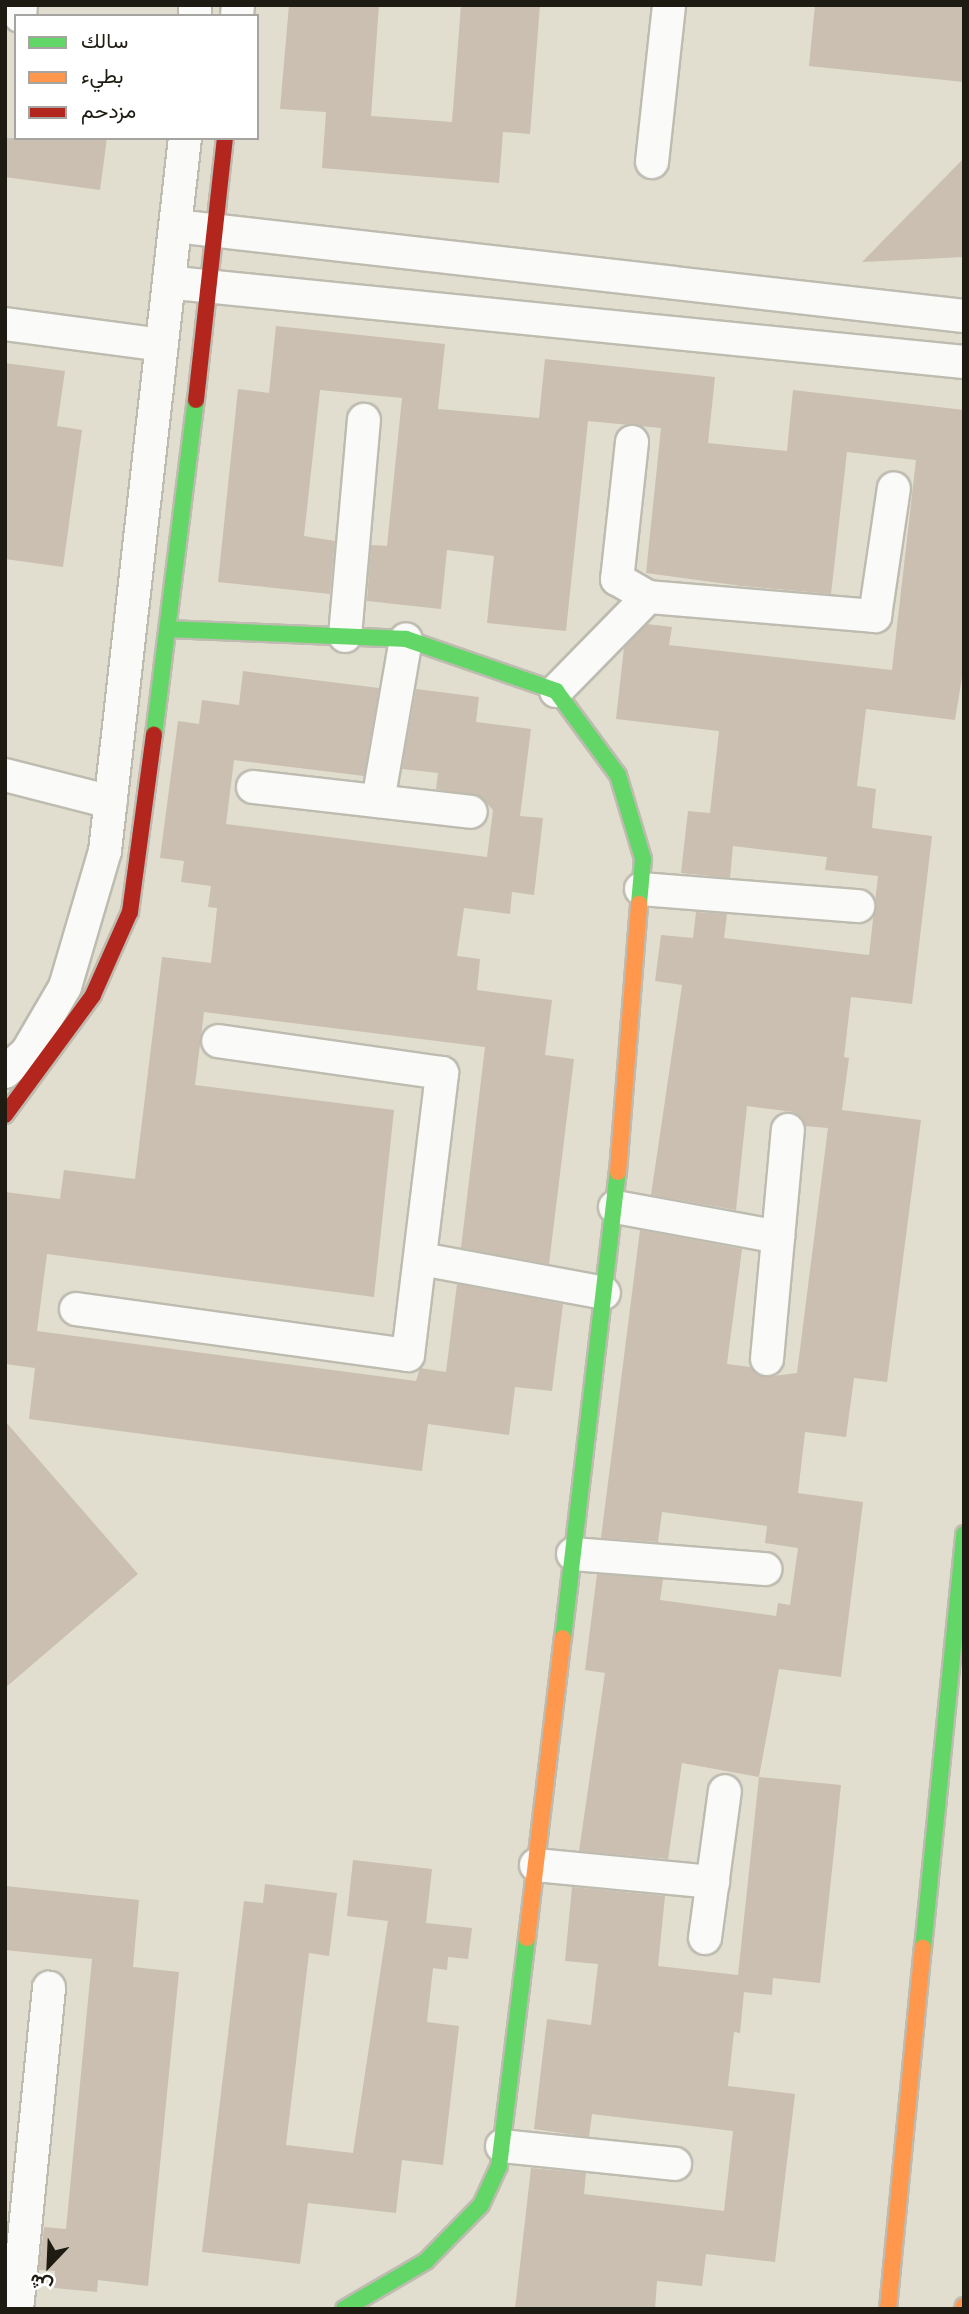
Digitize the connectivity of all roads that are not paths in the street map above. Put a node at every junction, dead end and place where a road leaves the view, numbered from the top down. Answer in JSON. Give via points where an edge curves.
{"nodes":[{"id":1,"x":669,"y":5,"type":"edge"},
{"id":2,"x":186,"y":140,"type":"edge"},
{"id":3,"x":225,"y":140,"type":"edge"},
{"id":4,"x":652,"y":162,"type":"dead end"},
{"id":5,"x":176,"y":226,"type":"junction"},
{"id":6,"x":216,"y":231,"type":"junction"},
{"id":7,"x":170,"y":282,"type":"junction"},
{"id":8,"x":209,"y":286,"type":"junction"},
{"id":9,"x":964,"y":316,"type":"edge"},
{"id":10,"x":5,"y":324,"type":"edge"},
{"id":11,"x":162,"y":345,"type":"junction"},
{"id":12,"x":964,"y":362,"type":"edge"},
{"id":13,"x":364,"y":420,"type":"dead end"},
{"id":14,"x":632,"y":442,"type":"dead end"},
{"id":15,"x":894,"y":488,"type":"dead end"},
{"id":16,"x":648,"y":597,"type":"junction"},
{"id":17,"x":169,"y":629,"type":"junction"},
{"id":18,"x":345,"y":636,"type":"junction"},
{"id":19,"x":406,"y":639,"type":"junction"},
{"id":20,"x":556,"y":691,"type":"junction"},
{"id":21,"x":5,"y":775,"type":"edge"},
{"id":22,"x":253,"y":787,"type":"dead end"},
{"id":23,"x":111,"y":802,"type":"junction"},
{"id":24,"x":378,"y":802,"type":"junction"},
{"id":25,"x":471,"y":812,"type":"dead end"},
{"id":26,"x":641,"y":889,"type":"junction"},
{"id":27,"x":858,"y":906,"type":"dead end"},
{"id":28,"x":218,"y":1041,"type":"dead end"},
{"id":29,"x":5,"y":1072,"type":"edge"},
{"id":30,"x":5,"y":1115,"type":"edge"},
{"id":31,"x":788,"y":1130,"type":"dead end"},
{"id":32,"x":615,"y":1207,"type":"junction"},
{"id":33,"x":778,"y":1237,"type":"junction"},
{"id":34,"x":421,"y":1259,"type":"junction"},
{"id":35,"x":604,"y":1293,"type":"junction"},
{"id":36,"x":76,"y":1309,"type":"dead end"},
{"id":37,"x":767,"y":1359,"type":"dead end"},
{"id":38,"x":964,"y":1534,"type":"edge"},
{"id":39,"x":573,"y":1553,"type":"junction"},
{"id":40,"x":765,"y":1569,"type":"dead end"},
{"id":41,"x":725,"y":1791,"type":"dead end"},
{"id":42,"x":536,"y":1865,"type":"junction"},
{"id":43,"x":713,"y":1882,"type":"junction"},
{"id":44,"x":705,"y":1938,"type":"dead end"},
{"id":45,"x":49,"y":1988,"type":"dead end"},
{"id":46,"x":502,"y":2146,"type":"junction"},
{"id":47,"x":675,"y":2164,"type":"dead end"},
{"id":48,"x":383,"y":2299,"type":"edge"},
{"id":49,"x":17,"y":2309,"type":"edge"},
{"id":50,"x":344,"y":2309,"type":"edge"},
{"id":51,"x":888,"y":2309,"type":"edge"}],
"edges":[{"from":1,"to":4,"type":"street"},
{"from":2,"to":5,"type":"street"},
{"from":3,"to":6,"type":"street"},
{"from":5,"to":6,"type":"street"},
{"from":5,"to":7,"type":"street"},
{"from":6,"to":8,"type":"street"},
{"from":6,"to":9,"type":"street"},
{"from":7,"to":8,"type":"street"},
{"from":7,"to":11,"type":"street"},
{"from":8,"to":12,"type":"street"},
{"from":8,"to":17,"type":"street"},
{"from":10,"to":11,"type":"street"},
{"from":11,"to":23,"type":"street"},
{"from":13,"to":18,"type":"street"},
{"from":14,"to":16,"type":"street","via":[[617,579]]},
{"from":15,"to":16,"type":"street","via":[[876,616]]},
{"from":16,"to":20,"type":"street"},
{"from":17,"to":18,"type":"street"},
{"from":17,"to":30,"type":"street","via":[[130,912],[93,995]]},
{"from":18,"to":19,"type":"street"},
{"from":19,"to":20,"type":"street"},
{"from":19,"to":24,"type":"street"},
{"from":20,"to":26,"type":"street","via":[[618,775],[643,859]]},
{"from":21,"to":23,"type":"street"},
{"from":22,"to":24,"type":"street"},
{"from":23,"to":29,"type":"street","via":[[105,851],[65,987],[27,1052]]},
{"from":24,"to":25,"type":"street"},
{"from":26,"to":27,"type":"street"},
{"from":26,"to":32,"type":"street"},
{"from":28,"to":34,"type":"street","via":[[442,1073]]},
{"from":31,"to":33,"type":"street"},
{"from":32,"to":33,"type":"street"},
{"from":32,"to":35,"type":"street"},
{"from":33,"to":37,"type":"street"},
{"from":34,"to":35,"type":"street"},
{"from":34,"to":36,"type":"street","via":[[408,1355]]},
{"from":35,"to":39,"type":"street"},
{"from":38,"to":51,"type":"street"},
{"from":39,"to":40,"type":"street"},
{"from":39,"to":42,"type":"street"},
{"from":41,"to":43,"type":"street"},
{"from":42,"to":43,"type":"street"},
{"from":42,"to":46,"type":"street"},
{"from":43,"to":44,"type":"street"},
{"from":45,"to":49,"type":"street"},
{"from":46,"to":47,"type":"street"},
{"from":46,"to":48,"type":"street","via":[[481,2205]]},
{"from":48,"to":50,"type":"street"}]}
